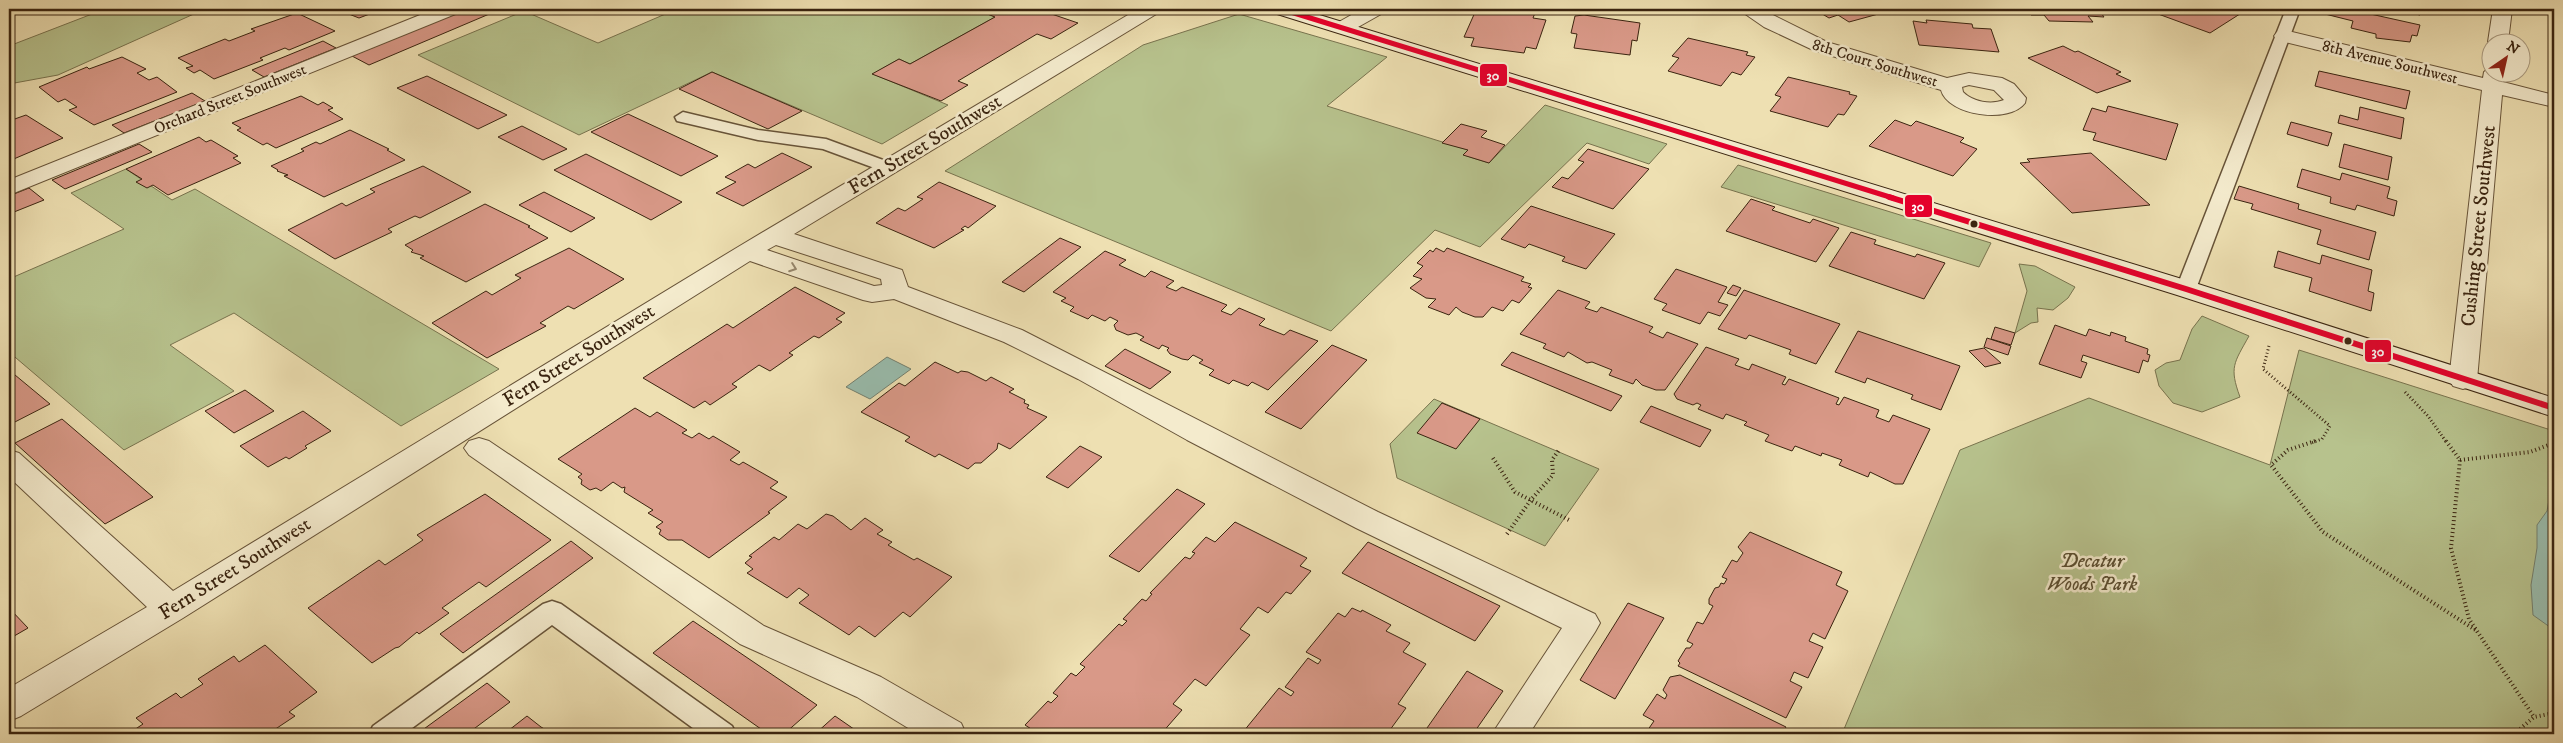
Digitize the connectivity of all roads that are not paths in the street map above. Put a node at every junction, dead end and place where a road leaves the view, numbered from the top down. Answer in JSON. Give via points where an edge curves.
{"nodes":[{"id":1,"x":451,"y":9,"type":"edge"},
{"id":2,"x":1151,"y":9,"type":"edge"},
{"id":3,"x":1280,"y":9,"type":"edge"},
{"id":4,"x":1376,"y":9,"type":"edge"},
{"id":5,"x":1748,"y":9,"type":"edge"},
{"id":6,"x":2293,"y":9,"type":"edge"},
{"id":7,"x":2502,"y":9,"type":"edge"},
{"id":8,"x":1344,"y":27,"type":"junction"},
{"id":9,"x":2499,"y":32,"type":"edge"},
{"id":10,"x":2284,"y":36,"type":"junction"},
{"id":11,"x":2480,"y":77,"type":"edge"},
{"id":12,"x":2494,"y":82,"type":"edge"},
{"id":13,"x":2499,"y":82,"type":"edge"},
{"id":14,"x":1951,"y":86,"type":"dead end"},
{"id":15,"x":2554,"y":102,"type":"edge"},
{"id":16,"x":683,"y":117,"type":"dead end"},
{"id":17,"x":888,"y":168,"type":"junction"},
{"id":18,"x":9,"y":188,"type":"edge"},
{"id":19,"x":774,"y":236,"type":"junction"},
{"id":20,"x":747,"y":252,"type":"junction"},
{"id":21,"x":841,"y":258,"type":"junction"},
{"id":22,"x":816,"y":277,"type":"junction"},
{"id":23,"x":2186,"y":289,"type":"junction"},
{"id":24,"x":896,"y":291,"type":"junction"},
{"id":25,"x":2464,"y":380,"type":"junction"},
{"id":26,"x":2554,"y":408,"type":"edge"},
{"id":27,"x":480,"y":448,"type":"dead end"},
{"id":28,"x":9,"y":460,"type":"edge"},
{"id":29,"x":171,"y":609,"type":"junction"},
{"id":30,"x":9,"y":706,"type":"edge"},
{"id":31,"x":383,"y":734,"type":"edge"},
{"id":32,"x":722,"y":734,"type":"edge"},
{"id":33,"x":948,"y":734,"type":"edge"},
{"id":34,"x":1510,"y":734,"type":"edge"}],
"edges":[{"from":1,"to":18,"type":"street","name":"Orchard Street Southwest"},
{"from":2,"to":17,"type":"street","name":"Fern Street Southwest"},
{"from":3,"to":8,"type":"street"},
{"from":4,"to":8,"type":"street"},
{"from":5,"to":14,"type":"street","name":"8th Court Southwest","via":[[1809,43]]},
{"from":6,"to":10,"type":"lane"},
{"from":7,"to":9,"type":"street"},
{"from":8,"to":23,"type":"street"},
{"from":10,"to":11,"type":"street","name":"8th Avenue Southwest"},
{"from":10,"to":23,"type":"lane"},
{"from":12,"to":25,"type":"street","name":"Cushing Street Southwest"},
{"from":13,"to":15,"type":"street","name":"8th Avenue Southwest"},
{"from":16,"to":17,"type":"lane","via":[[758,135],[826,144]]},
{"from":17,"to":19,"type":"street","name":"Fern Street Southwest"},
{"from":19,"to":20,"type":"street","name":"Fern Street Southwest"},
{"from":19,"to":21,"type":"street"},
{"from":20,"to":22,"type":"street","one_way":true},
{"from":20,"to":29,"type":"street","name":"Fern Street Southwest"},
{"from":21,"to":22,"type":"street"},
{"from":21,"to":24,"type":"street","via":[[892,275]]},
{"from":22,"to":24,"type":"street","via":[[872,294]]},
{"from":23,"to":25,"type":"street"},
{"from":24,"to":34,"type":"street","via":[[1013,336],[1367,520],[1583,623]]},
{"from":25,"to":26,"type":"street"},
{"from":27,"to":33,"type":"street","via":[[752,635],[869,687]]},
{"from":28,"to":29,"type":"street"},
{"from":29,"to":30,"type":"street","name":"Fern Street Southwest"},
{"from":31,"to":32,"type":"lane","via":[[552,611]]}]}
